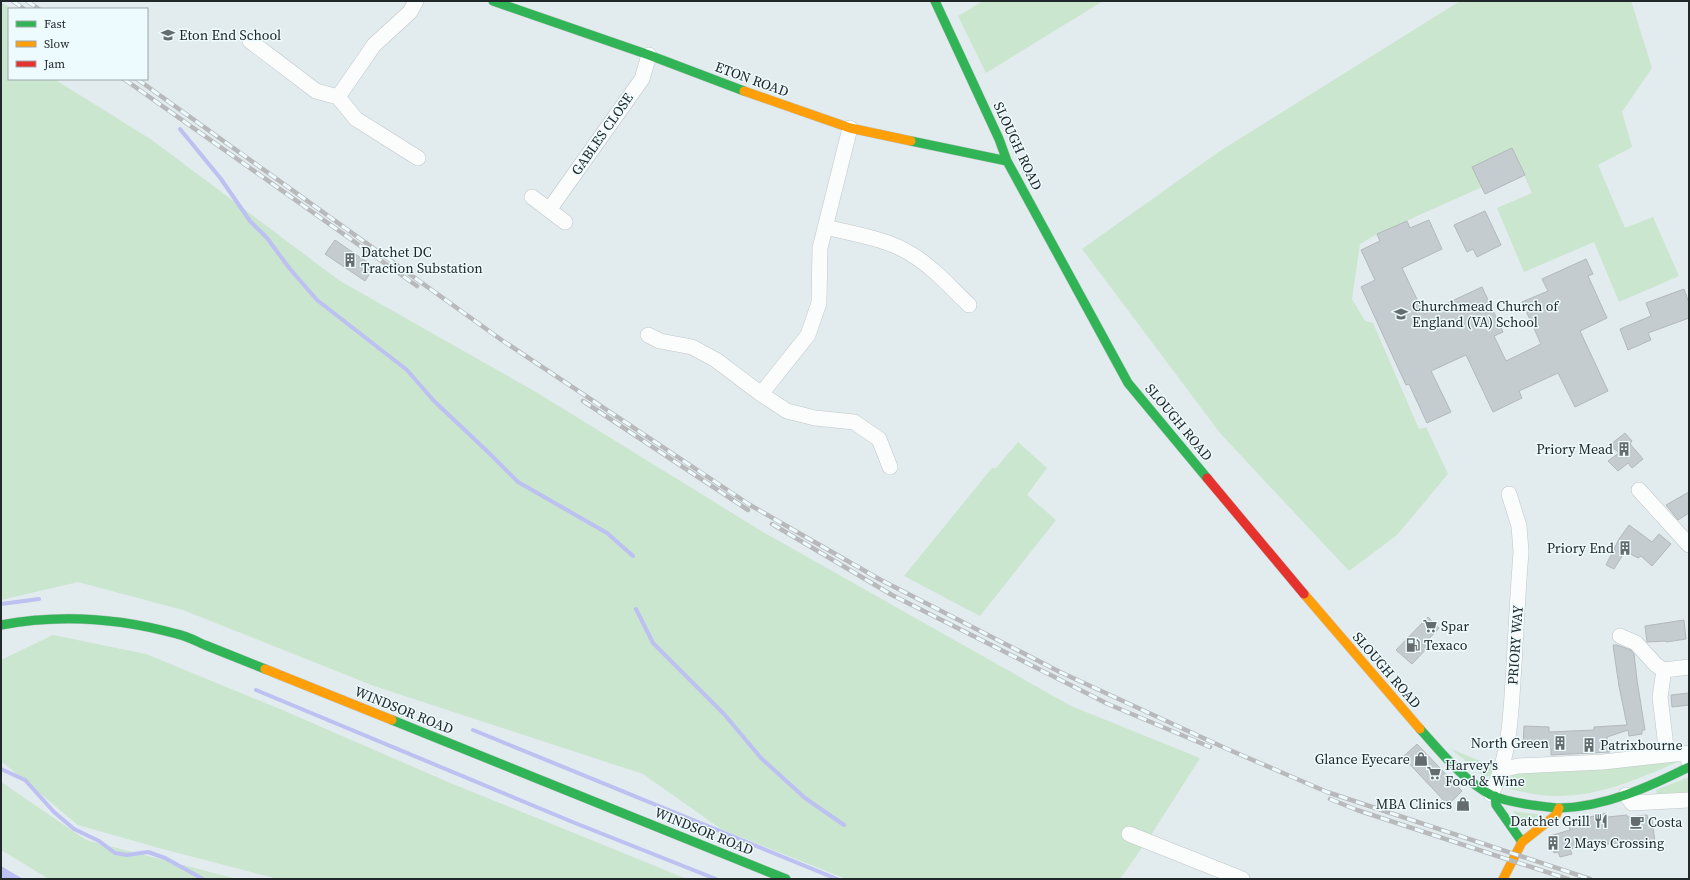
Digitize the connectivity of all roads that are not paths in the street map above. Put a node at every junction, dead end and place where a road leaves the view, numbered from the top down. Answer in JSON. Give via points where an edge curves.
{"nodes":[{"id":1,"x":416,"y":1,"type":"edge"},
{"id":2,"x":493,"y":1,"type":"edge"},
{"id":3,"x":935,"y":1,"type":"edge"},
{"id":4,"x":250,"y":41,"type":"dead end"},
{"id":5,"x":649,"y":55,"type":"junction"},
{"id":6,"x":338,"y":97,"type":"junction"},
{"id":7,"x":850,"y":128,"type":"junction"},
{"id":8,"x":418,"y":158,"type":"dead end"},
{"id":9,"x":1007,"y":161,"type":"junction"},
{"id":10,"x":532,"y":197,"type":"dead end"},
{"id":11,"x":549,"y":210,"type":"junction"},
{"id":12,"x":564,"y":222,"type":"dead end"},
{"id":13,"x":826,"y":227,"type":"junction"},
{"id":14,"x":969,"y":305,"type":"dead end"},
{"id":15,"x":648,"y":335,"type":"dead end"},
{"id":16,"x":761,"y":394,"type":"junction"},
{"id":17,"x":890,"y":467,"type":"dead end"},
{"id":18,"x":1639,"y":490,"type":"dead end"},
{"id":19,"x":1509,"y":494,"type":"dead end"},
{"id":20,"x":1689,"y":545,"type":"edge"},
{"id":21,"x":1,"y":625,"type":"edge"},
{"id":22,"x":1620,"y":636,"type":"dead end"},
{"id":23,"x":1689,"y":666,"type":"edge"},
{"id":24,"x":1664,"y":670,"type":"junction"},
{"id":25,"x":1667,"y":755,"type":"junction"},
{"id":26,"x":1689,"y":761,"type":"edge"},
{"id":27,"x":1689,"y":767,"type":"edge"},
{"id":28,"x":1501,"y":770,"type":"junction"},
{"id":29,"x":1493,"y":795,"type":"junction"},
{"id":30,"x":1626,"y":795,"type":"junction"},
{"id":31,"x":1689,"y":800,"type":"edge"},
{"id":32,"x":1559,"y":808,"type":"junction"},
{"id":33,"x":1129,"y":834,"type":"dead end"},
{"id":34,"x":1522,"y":842,"type":"junction"},
{"id":35,"x":786,"y":879,"type":"edge"},
{"id":36,"x":1242,"y":879,"type":"edge"},
{"id":37,"x":1503,"y":879,"type":"edge"}],
"edges":[{"from":1,"to":6,"type":"street","via":[[410,12],[374,45]]},
{"from":2,"to":5,"type":"main road","name":"ETON ROAD"},
{"from":3,"to":9,"type":"main road","name":"SLOUGH ROAD"},
{"from":4,"to":6,"type":"street","via":[[316,90]]},
{"from":5,"to":7,"type":"main road","name":"ETON ROAD"},
{"from":5,"to":11,"type":"street","name":"GABLES CLOSE","via":[[642,79]]},
{"from":6,"to":8,"type":"street","via":[[356,119]]},
{"from":7,"to":9,"type":"main road","name":"ETON ROAD"},
{"from":7,"to":13,"type":"street"},
{"from":9,"to":29,"type":"main road","name":"SLOUGH ROAD","via":[[1128,383],[1404,712],[1456,766]]},
{"from":10,"to":11,"type":"street"},
{"from":11,"to":12,"type":"street"},
{"from":13,"to":14,"type":"street","via":[[893,245],[912,254]]},
{"from":13,"to":16,"type":"street","via":[[820,248],[819,303],[808,335]]},
{"from":15,"to":16,"type":"street","via":[[660,341],[692,346],[716,360]]},
{"from":16,"to":17,"type":"street","via":[[787,411],[815,418],[854,422],[879,439]]},
{"from":18,"to":20,"type":"street"},
{"from":19,"to":28,"type":"street","name":"PRIORY WAY","via":[[1519,526],[1521,552],[1510,718]]},
{"from":21,"to":35,"type":"main road","name":"WINDSOR ROAD","via":[[27,619],[54,617],[142,625],[178,634]]},
{"from":22,"to":24,"type":"street","via":[[1636,643]]},
{"from":23,"to":24,"type":"street"},
{"from":24,"to":25,"type":"street","via":[[1660,697]]},
{"from":25,"to":26,"type":"street","via":[[1684,753]]},
{"from":25,"to":28,"type":"street","via":[[1603,762],[1518,766]]},
{"from":27,"to":30,"type":"main road"},
{"from":28,"to":29,"type":"street","name":"PRIORY WAY"},
{"from":29,"to":32,"type":"main road","via":[[1511,801]]},
{"from":29,"to":34,"type":"main road","via":[[1496,805]]},
{"from":30,"to":31,"type":"street","via":[[1632,804]]},
{"from":30,"to":32,"type":"main road"},
{"from":32,"to":34,"type":"main road","via":[[1556,815]]},
{"from":33,"to":36,"type":"street"},
{"from":34,"to":37,"type":"main road"}]}
